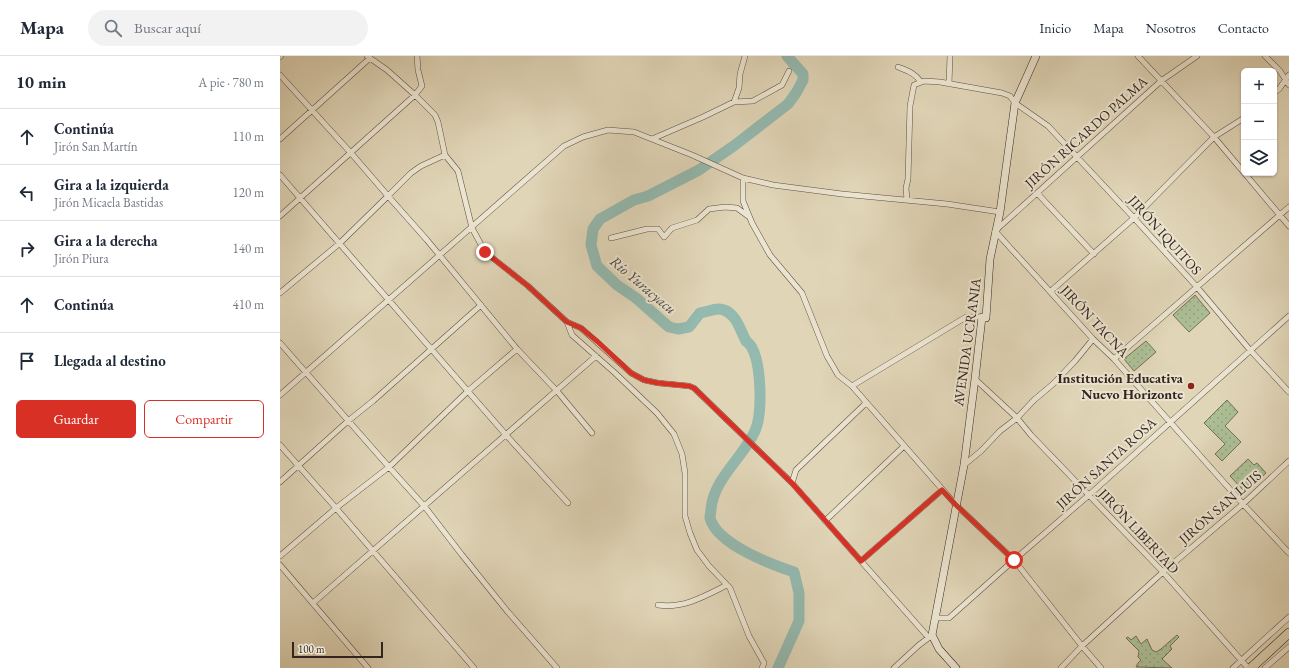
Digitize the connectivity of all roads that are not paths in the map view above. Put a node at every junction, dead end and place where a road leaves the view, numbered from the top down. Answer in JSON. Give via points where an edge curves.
{"nodes":[{"id":1,"x":417,"y":56,"type":"edge"},
{"id":2,"x":745,"y":56,"type":"edge"},
{"id":3,"x":950,"y":56,"type":"edge"},
{"id":4,"x":1036,"y":56,"type":"edge"},
{"id":5,"x":1138,"y":56,"type":"edge"},
{"id":6,"x":1197,"y":56,"type":"edge"},
{"id":7,"x":1265,"y":56,"type":"edge"},
{"id":8,"x":369,"y":57,"type":"edge"},
{"id":9,"x":898,"y":67,"type":"dead end"},
{"id":10,"x":789,"y":71,"type":"dead end"},
{"id":11,"x":280,"y":75,"type":"edge"},
{"id":12,"x":1289,"y":75,"type":"edge"},
{"id":13,"x":1161,"y":81,"type":"junction"},
{"id":14,"x":921,"y":82,"type":"junction"},
{"id":15,"x":1287,"y":83,"type":"edge"},
{"id":16,"x":949,"y":84,"type":"junction"},
{"id":17,"x":1277,"y":91,"type":"edge"},
{"id":18,"x":415,"y":95,"type":"junction"},
{"id":19,"x":734,"y":102,"type":"junction"},
{"id":20,"x":1015,"y":103,"type":"junction"},
{"id":21,"x":312,"y":110,"type":"junction"},
{"id":22,"x":1241,"y":120,"type":"edge"},
{"id":23,"x":1214,"y":137,"type":"junction"},
{"id":24,"x":280,"y":139,"type":"edge"},
{"id":25,"x":652,"y":139,"type":"junction"},
{"id":26,"x":351,"y":153,"type":"junction"},
{"id":27,"x":445,"y":155,"type":"junction"},
{"id":28,"x":1077,"y":158,"type":"junction"},
{"id":29,"x":280,"y":175,"type":"edge"},
{"id":30,"x":744,"y":178,"type":"junction"},
{"id":31,"x":1037,"y":193,"type":"junction"},
{"id":32,"x":388,"y":196,"type":"junction"},
{"id":33,"x":300,"y":199,"type":"junction"},
{"id":34,"x":907,"y":200,"type":"junction"},
{"id":35,"x":1289,"y":207,"type":"edge"},
{"id":36,"x":1000,"y":212,"type":"junction"},
{"id":37,"x":1279,"y":215,"type":"junction"},
{"id":38,"x":280,"y":216,"type":"edge"},
{"id":39,"x":749,"y":217,"type":"junction"},
{"id":40,"x":1134,"y":218,"type":"junction"},
{"id":41,"x":1289,"y":226,"type":"edge"},
{"id":42,"x":472,"y":228,"type":"junction"},
{"id":43,"x":995,"y":230,"type":"junction"},
{"id":44,"x":611,"y":238,"type":"dead end"},
{"id":45,"x":340,"y":243,"type":"junction"},
{"id":46,"x":1094,"y":254,"type":"junction"},
{"id":47,"x":439,"y":256,"type":"junction"},
{"id":48,"x":1197,"y":287,"type":"junction"},
{"id":49,"x":1051,"y":291,"type":"junction"},
{"id":50,"x":280,"y":293,"type":"edge"},
{"id":51,"x":389,"y":300,"type":"junction"},
{"id":52,"x":481,"y":305,"type":"junction"},
{"id":53,"x":1289,"y":316,"type":"edge"},
{"id":54,"x":982,"y":317,"type":"junction"},
{"id":55,"x":567,"y":322,"type":"junction"},
{"id":56,"x":1094,"y":339,"type":"junction"},
{"id":57,"x":280,"y":343,"type":"edge"},
{"id":58,"x":517,"y":348,"type":"junction"},
{"id":59,"x":432,"y":349,"type":"junction"},
{"id":60,"x":1250,"y":350,"type":"junction"},
{"id":61,"x":596,"y":356,"type":"junction"},
{"id":62,"x":1114,"y":359,"type":"junction"},
{"id":63,"x":305,"y":373,"type":"junction"},
{"id":64,"x":975,"y":378,"type":"junction"},
{"id":65,"x":852,"y":386,"type":"junction"},
{"id":66,"x":557,"y":390,"type":"junction"},
{"id":67,"x":468,"y":391,"type":"junction"},
{"id":68,"x":1289,"y":392,"type":"edge"},
{"id":69,"x":280,"y":395,"type":"edge"},
{"id":70,"x":866,"y":403,"type":"junction"},
{"id":71,"x":1017,"y":418,"type":"junction"},
{"id":72,"x":348,"y":420,"type":"junction"},
{"id":73,"x":1170,"y":422,"type":"junction"},
{"id":74,"x":592,"y":434,"type":"dead end"},
{"id":75,"x":506,"y":435,"type":"junction"},
{"id":76,"x":280,"y":445,"type":"edge"},
{"id":77,"x":904,"y":446,"type":"junction"},
{"id":78,"x":1289,"y":461,"type":"edge"},
{"id":79,"x":964,"y":465,"type":"junction"},
{"id":80,"x":298,"y":466,"type":"junction"},
{"id":81,"x":389,"y":468,"type":"junction"},
{"id":82,"x":280,"y":482,"type":"edge"},
{"id":83,"x":792,"y":483,"type":"junction"},
{"id":84,"x":942,"y":490,"type":"junction"},
{"id":85,"x":1089,"y":495,"type":"junction"},
{"id":86,"x":568,"y":502,"type":"dead end"},
{"id":87,"x":1243,"y":504,"type":"junction"},
{"id":88,"x":956,"y":505,"type":"junction"},
{"id":89,"x":425,"y":507,"type":"junction"},
{"id":90,"x":336,"y":508,"type":"junction"},
{"id":91,"x":825,"y":521,"type":"junction"},
{"id":92,"x":372,"y":551,"type":"junction"},
{"id":93,"x":1289,"y":553,"type":"edge"},
{"id":94,"x":280,"y":556,"type":"edge"},
{"id":95,"x":1014,"y":560,"type":"junction"},
{"id":96,"x":861,"y":561,"type":"junction"},
{"id":97,"x":280,"y":565,"type":"edge"},
{"id":98,"x":1163,"y":572,"type":"junction"},
{"id":99,"x":727,"y":584,"type":"junction"},
{"id":100,"x":313,"y":603,"type":"junction"},
{"id":101,"x":658,"y":605,"type":"dead end"},
{"id":102,"x":1289,"y":617,"type":"edge"},
{"id":103,"x":936,"y":618,"type":"junction"},
{"id":104,"x":1289,"y":633,"type":"edge"},
{"id":105,"x":931,"y":637,"type":"junction"},
{"id":106,"x":1082,"y":646,"type":"junction"},
{"id":107,"x":1289,"y":647,"type":"edge"},
{"id":108,"x":1241,"y":660,"type":"junction"},
{"id":109,"x":368,"y":668,"type":"edge"},
{"id":110,"x":474,"y":668,"type":"edge"},
{"id":111,"x":557,"y":668,"type":"edge"},
{"id":112,"x":762,"y":668,"type":"edge"},
{"id":113,"x":894,"y":668,"type":"edge"},
{"id":114,"x":956,"y":668,"type":"edge"},
{"id":115,"x":1061,"y":668,"type":"edge"},
{"id":116,"x":1101,"y":668,"type":"edge"},
{"id":117,"x":1233,"y":668,"type":"edge"},
{"id":118,"x":1250,"y":668,"type":"edge"},
{"id":119,"x":1265,"y":668,"type":"edge"}],
"edges":[{"from":1,"to":18,"type":"street","via":[[422,86]]},
{"from":2,"to":19,"type":"street"},
{"from":3,"to":16,"type":"street"},
{"from":4,"to":20,"type":"main road","name":"AVENIDA UCRANIA"},
{"from":5,"to":13,"type":"street"},
{"from":6,"to":13,"type":"street","name":"JIRÓN RICARDO PALMA"},
{"from":7,"to":15,"type":"street","via":[[1280,71]]},
{"from":8,"to":18,"type":"street"},
{"from":8,"to":21,"type":"street"},
{"from":9,"to":14,"type":"street","via":[[911,72]]},
{"from":10,"to":19,"type":"street","via":[[782,85],[753,101]]},
{"from":11,"to":21,"type":"street"},
{"from":12,"to":15,"type":"street"},
{"from":13,"to":23,"type":"street"},
{"from":13,"to":28,"type":"street","name":"JIRÓN RICARDO PALMA"},
{"from":14,"to":16,"type":"street","name":"JIRÓN IQUITOS"},
{"from":14,"to":34,"type":"street","via":[[914,85],[910,106]]},
{"from":15,"to":17,"type":"street"},
{"from":16,"to":20,"type":"street","name":"JIRÓN IQUITOS","via":[[1002,93],[1010,96]]},
{"from":18,"to":26,"type":"street"},
{"from":18,"to":27,"type":"street","via":[[438,122]]},
{"from":19,"to":25,"type":"street"},
{"from":20,"to":28,"type":"street","name":"JIRÓN IQUITOS","via":[[1048,126]]},
{"from":20,"to":36,"type":"main road","name":"AVENIDA UCRANIA"},
{"from":21,"to":24,"type":"street"},
{"from":21,"to":26,"type":"street"},
{"from":22,"to":23,"type":"street"},
{"from":23,"to":37,"type":"street"},
{"from":23,"to":40,"type":"street"},
{"from":25,"to":30,"type":"street"},
{"from":25,"to":42,"type":"street","via":[[634,132],[608,130],[564,146]]},
{"from":26,"to":32,"type":"street"},
{"from":26,"to":33,"type":"street"},
{"from":27,"to":32,"type":"street","via":[[411,173]]},
{"from":27,"to":42,"type":"street","via":[[458,171]]},
{"from":28,"to":31,"type":"street","name":"JIRÓN RICARDO PALMA"},
{"from":28,"to":40,"type":"street","name":"JIRÓN IQUITOS"},
{"from":29,"to":33,"type":"street"},
{"from":30,"to":34,"type":"street","via":[[773,185]]},
{"from":30,"to":39,"type":"street","via":[[743,201]]},
{"from":31,"to":43,"type":"street","name":"JIRÓN RICARDO PALMA"},
{"from":31,"to":46,"type":"street"},
{"from":32,"to":45,"type":"street"},
{"from":32,"to":47,"type":"street"},
{"from":33,"to":38,"type":"street"},
{"from":33,"to":45,"type":"street"},
{"from":34,"to":36,"type":"street"},
{"from":35,"to":37,"type":"street"},
{"from":36,"to":43,"type":"main road","name":"AVENIDA UCRANIA"},
{"from":37,"to":41,"type":"street"},
{"from":37,"to":48,"type":"street"},
{"from":39,"to":44,"type":"street","via":[[737,208],[725,207],[709,210],[697,220],[672,228],[664,237],[658,229],[648,229]]},
{"from":39,"to":65,"type":"street","via":[[770,254],[802,293],[827,356],[838,375]]},
{"from":40,"to":46,"type":"street"},
{"from":40,"to":48,"type":"street","name":"JIRÓN IQUITOS"},
{"from":42,"to":47,"type":"street"},
{"from":42,"to":55,"type":"street","via":[[485,252],[528,286]]},
{"from":43,"to":49,"type":"street","name":"JIRÓN TACNA"},
{"from":43,"to":54,"type":"main road","name":"AVENIDA UCRANIA","via":[[990,259],[986,318]]},
{"from":45,"to":50,"type":"street"},
{"from":45,"to":51,"type":"street"},
{"from":46,"to":49,"type":"street"},
{"from":47,"to":51,"type":"street"},
{"from":47,"to":52,"type":"street"},
{"from":48,"to":60,"type":"street","name":"JIRÓN IQUITOS"},
{"from":48,"to":62,"type":"street"},
{"from":49,"to":56,"type":"street","name":"JIRÓN TACNA"},
{"from":51,"to":59,"type":"street"},
{"from":51,"to":63,"type":"street"},
{"from":52,"to":58,"type":"street"},
{"from":52,"to":59,"type":"street"},
{"from":53,"to":60,"type":"street","name":"JIRÓN SANTA ROSA"},
{"from":54,"to":64,"type":"main road","name":"AVENIDA UCRANIA"},
{"from":54,"to":65,"type":"street","via":[[966,317]]},
{"from":55,"to":61,"type":"street","via":[[572,335]]},
{"from":55,"to":83,"type":"street","via":[[581,328],[631,373],[644,380],[694,388]]},
{"from":56,"to":62,"type":"street","name":"JIRÓN TACNA"},
{"from":56,"to":71,"type":"street","via":[[1053,384]]},
{"from":57,"to":63,"type":"street"},
{"from":58,"to":66,"type":"street"},
{"from":58,"to":67,"type":"street"},
{"from":59,"to":67,"type":"street"},
{"from":59,"to":72,"type":"street"},
{"from":60,"to":68,"type":"street","name":"JIRÓN IQUITOS"},
{"from":60,"to":73,"type":"street","name":"JIRÓN SANTA ROSA"},
{"from":61,"to":66,"type":"street"},
{"from":61,"to":99,"type":"street","via":[[657,413],[674,434],[683,460],[685,516],[690,533],[697,550]]},
{"from":62,"to":73,"type":"street","name":"JIRÓN TACNA"},
{"from":63,"to":69,"type":"street"},
{"from":63,"to":72,"type":"street"},
{"from":64,"to":71,"type":"street","name":"JIRÓN LIBERTAD"},
{"from":64,"to":79,"type":"main road","name":"AVENIDA UCRANIA"},
{"from":65,"to":70,"type":"street"},
{"from":66,"to":74,"type":"street"},
{"from":66,"to":75,"type":"street"},
{"from":67,"to":75,"type":"street"},
{"from":67,"to":81,"type":"street"},
{"from":70,"to":77,"type":"street"},
{"from":70,"to":83,"type":"street","via":[[796,470]]},
{"from":71,"to":79,"type":"street"},
{"from":71,"to":85,"type":"street","name":"JIRÓN LIBERTAD"},
{"from":72,"to":80,"type":"street"},
{"from":72,"to":81,"type":"street"},
{"from":73,"to":85,"type":"street","name":"JIRÓN SANTA ROSA"},
{"from":73,"to":87,"type":"street","name":"JIRÓN TACNA"},
{"from":75,"to":86,"type":"street"},
{"from":75,"to":89,"type":"street"},
{"from":76,"to":80,"type":"street"},
{"from":77,"to":84,"type":"street"},
{"from":77,"to":91,"type":"street"},
{"from":78,"to":87,"type":"street","name":"JIRÓN SAN LUIS"},
{"from":79,"to":88,"type":"main road","name":"AVENIDA UCRANIA"},
{"from":80,"to":82,"type":"street"},
{"from":80,"to":90,"type":"street"},
{"from":81,"to":89,"type":"street"},
{"from":81,"to":90,"type":"street"},
{"from":83,"to":91,"type":"street"},
{"from":84,"to":88,"type":"street"},
{"from":84,"to":96,"type":"street"},
{"from":85,"to":95,"type":"street","name":"JIRÓN SANTA ROSA"},
{"from":85,"to":98,"type":"street","name":"JIRÓN LIBERTAD"},
{"from":87,"to":93,"type":"street","name":"JIRÓN TACNA"},
{"from":87,"to":98,"type":"street","name":"JIRÓN SAN LUIS"},
{"from":88,"to":95,"type":"street"},
{"from":88,"to":103,"type":"main road","name":"AVENIDA UCRANIA"},
{"from":89,"to":92,"type":"street"},
{"from":89,"to":111,"type":"street","via":[[462,556]]},
{"from":90,"to":92,"type":"street"},
{"from":90,"to":94,"type":"street"},
{"from":91,"to":96,"type":"street"},
{"from":92,"to":100,"type":"street"},
{"from":92,"to":110,"type":"street"},
{"from":95,"to":103,"type":"street","name":"JIRÓN SANTA ROSA","via":[[950,618]]},
{"from":95,"to":106,"type":"street"},
{"from":96,"to":105,"type":"street"},
{"from":97,"to":100,"type":"street"},
{"from":98,"to":106,"type":"street","name":"JIRÓN SAN LUIS"},
{"from":98,"to":108,"type":"street","name":"JIRÓN LIBERTAD"},
{"from":99,"to":101,"type":"street","via":[[688,603]]},
{"from":99,"to":112,"type":"street","via":[[764,663]]},
{"from":100,"to":109,"type":"street"},
{"from":102,"to":108,"type":"street"},
{"from":103,"to":105,"type":"main road","name":"AVENIDA UCRANIA"},
{"from":104,"to":118,"type":"highway"},
{"from":105,"to":113,"type":"street"},
{"from":105,"to":114,"type":"main road"},
{"from":106,"to":115,"type":"street","name":"JIRÓN SAN LUIS"},
{"from":106,"to":116,"type":"street"},
{"from":107,"to":119,"type":"street"},
{"from":108,"to":117,"type":"street"},
{"from":108,"to":118,"type":"street","name":"JIRÓN LIBERTAD"}]}
